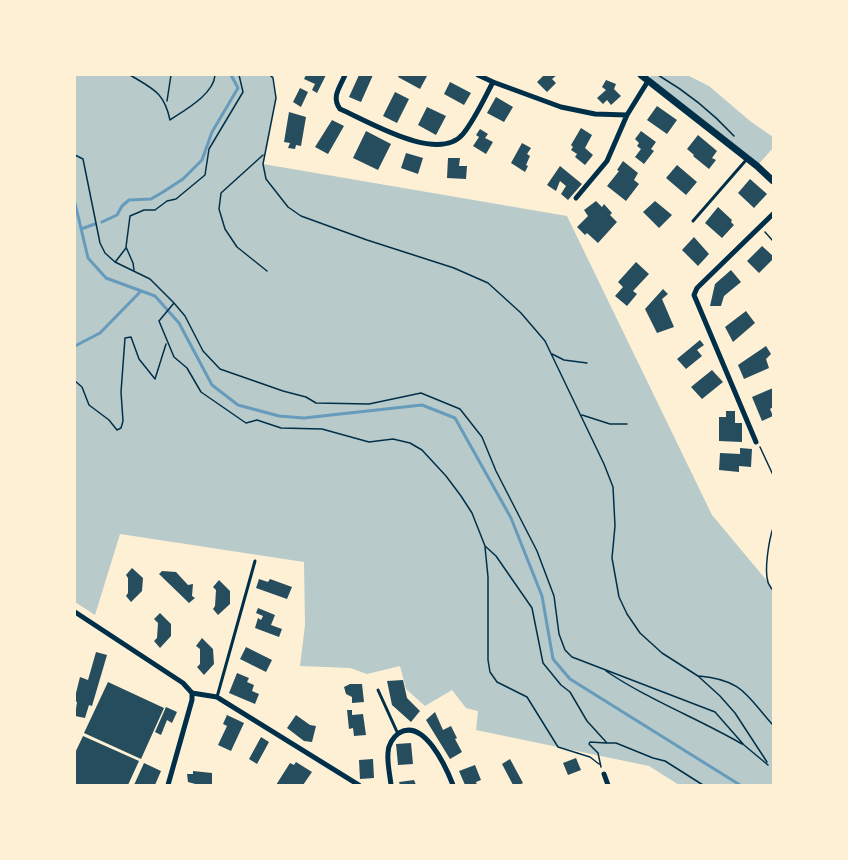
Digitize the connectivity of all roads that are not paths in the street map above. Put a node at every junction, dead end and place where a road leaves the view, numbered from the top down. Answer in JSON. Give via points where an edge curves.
{"nodes":[{"id":1,"x":345,"y":75,"type":"edge"},
{"id":2,"x":478,"y":75,"type":"edge"},
{"id":3,"x":641,"y":75,"type":"edge"},
{"id":4,"x":648,"y":81,"type":"junction"},
{"id":5,"x":493,"y":82,"type":"junction"},
{"id":6,"x":627,"y":114,"type":"junction"},
{"id":7,"x":747,"y":158,"type":"junction"},
{"id":8,"x":773,"y":181,"type":"edge"},
{"id":9,"x":576,"y":198,"type":"dead end"},
{"id":10,"x":773,"y":214,"type":"edge"},
{"id":11,"x":693,"y":221,"type":"dead end"},
{"id":12,"x":756,"y":442,"type":"road end"},
{"id":13,"x":255,"y":561,"type":"dead end"},
{"id":14,"x":75,"y":612,"type":"edge"},
{"id":15,"x":378,"y":690,"type":"dead end"},
{"id":16,"x":192,"y":693,"type":"junction"},
{"id":17,"x":217,"y":697,"type":"junction"},
{"id":18,"x":398,"y":734,"type":"junction"},
{"id":19,"x":604,"y":774,"type":"dead end"},
{"id":20,"x":168,"y":785,"type":"edge"},
{"id":21,"x":359,"y":785,"type":"edge"},
{"id":22,"x":391,"y":785,"type":"edge"},
{"id":23,"x":453,"y":785,"type":"edge"},
{"id":24,"x":608,"y":785,"type":"edge"}],
"edges":[{"from":1,"to":5,"type":"street","via":[[335,97],[340,109],[410,140],[441,146],[462,135]]},
{"from":2,"to":5,"type":"street"},
{"from":3,"to":4,"type":"street"},
{"from":4,"to":6,"type":"street"},
{"from":4,"to":7,"type":"street"},
{"from":5,"to":6,"type":"street","via":[[561,107],[596,114]]},
{"from":6,"to":9,"type":"street","via":[[607,161]]},
{"from":7,"to":8,"type":"street"},
{"from":7,"to":11,"type":"lane"},
{"from":10,"to":12,"type":"street","via":[[694,295]]},
{"from":13,"to":17,"type":"lane"},
{"from":14,"to":16,"type":"street","via":[[183,683]]},
{"from":15,"to":18,"type":"lane"},
{"from":16,"to":17,"type":"street"},
{"from":16,"to":20,"type":"street"},
{"from":17,"to":21,"type":"street"},
{"from":18,"to":22,"type":"street","via":[[388,751]]},
{"from":18,"to":23,"type":"street","via":[[409,730],[420,734],[433,747]]},
{"from":19,"to":24,"type":"street"}]}
